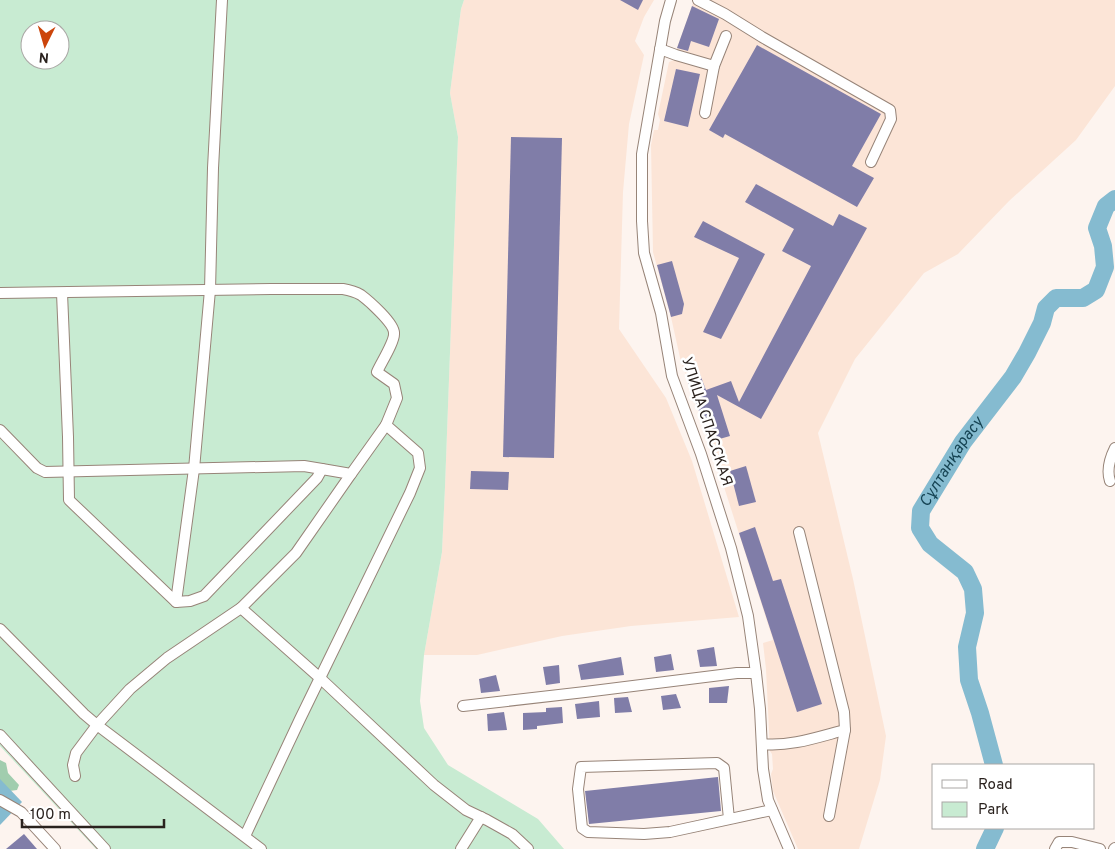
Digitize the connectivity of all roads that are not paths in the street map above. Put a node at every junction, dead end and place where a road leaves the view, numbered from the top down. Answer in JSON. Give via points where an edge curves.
{"nodes":[{"id":1,"x":222,"y":0,"type":"edge"},
{"id":2,"x":670,"y":0,"type":"edge"},
{"id":3,"x":698,"y":0,"type":"edge"},
{"id":4,"x":726,"y":36,"type":"dead end"},
{"id":5,"x":660,"y":49,"type":"junction"},
{"id":6,"x":714,"y":66,"type":"junction"},
{"id":7,"x":705,"y":113,"type":"dead end"},
{"id":8,"x":870,"y":162,"type":"dead end"},
{"id":9,"x":210,"y":290,"type":"junction"},
{"id":10,"x":62,"y":292,"type":"junction"},
{"id":11,"x":0,"y":293,"type":"edge"},
{"id":12,"x":386,"y":425,"type":"junction"},
{"id":13,"x":0,"y":430,"type":"edge"},
{"id":14,"x":1115,"y":448,"type":"edge"},
{"id":15,"x":194,"y":469,"type":"junction"},
{"id":16,"x":322,"y":469,"type":"junction"},
{"id":17,"x":68,"y":472,"type":"junction"},
{"id":18,"x":351,"y":474,"type":"junction"},
{"id":19,"x":1110,"y":481,"type":"dead end"},
{"id":20,"x":798,"y":532,"type":"dead end"},
{"id":21,"x":176,"y":602,"type":"junction"},
{"id":22,"x":241,"y":608,"type":"junction"},
{"id":23,"x":0,"y":629,"type":"edge"},
{"id":24,"x":756,"y":673,"type":"junction"},
{"id":25,"x":320,"y":678,"type":"junction"},
{"id":26,"x":463,"y":706,"type":"dead end"},
{"id":27,"x":97,"y":725,"type":"junction"},
{"id":28,"x":845,"y":730,"type":"junction"},
{"id":29,"x":0,"y":735,"type":"edge"},
{"id":30,"x":762,"y":744,"type":"junction"},
{"id":31,"x":75,"y":776,"type":"dead end"},
{"id":32,"x":0,"y":800,"type":"edge"},
{"id":33,"x":772,"y":810,"type":"junction"},
{"id":34,"x":829,"y":816,"type":"dead end"},
{"id":35,"x":481,"y":817,"type":"junction"},
{"id":36,"x":729,"y":819,"type":"junction"},
{"id":37,"x":245,"y":836,"type":"junction"},
{"id":38,"x":55,"y":849,"type":"edge"},
{"id":39,"x":105,"y":849,"type":"edge"},
{"id":40,"x":261,"y":849,"type":"edge"},
{"id":41,"x":461,"y":849,"type":"edge"},
{"id":42,"x":528,"y":849,"type":"edge"},
{"id":43,"x":789,"y":849,"type":"edge"},
{"id":44,"x":1055,"y":849,"type":"edge"},
{"id":45,"x":1100,"y":849,"type":"edge"}],
"edges":[{"from":1,"to":9,"type":"street"},
{"from":2,"to":5,"type":"street","name":"УЛИЦА СПАССКАЯ"},
{"from":3,"to":8,"type":"street","via":[[890,110],[891,119]]},
{"from":4,"to":6,"type":"street"},
{"from":5,"to":6,"type":"street"},
{"from":5,"to":24,"type":"street","name":"УЛИЦА СПАССКАЯ","via":[[642,154],[644,253],[661,312],[672,376],[731,548],[748,616]]},
{"from":6,"to":7,"type":"street"},
{"from":9,"to":10,"type":"street"},
{"from":9,"to":12,"type":"street","via":[[343,289],[362,296],[391,324],[394,332],[377,372],[394,384],[397,398]]},
{"from":9,"to":15,"type":"street"},
{"from":10,"to":11,"type":"street"},
{"from":10,"to":17,"type":"street"},
{"from":12,"to":18,"type":"street"},
{"from":12,"to":25,"type":"street","via":[[418,453],[420,468]]},
{"from":13,"to":17,"type":"street","via":[[37,468],[45,472]]},
{"from":14,"to":19,"type":"street","via":[[1110,458]]},
{"from":15,"to":16,"type":"street","via":[[304,466]]},
{"from":15,"to":17,"type":"street"},
{"from":15,"to":21,"type":"street"},
{"from":16,"to":18,"type":"street"},
{"from":16,"to":21,"type":"street","via":[[204,596]]},
{"from":17,"to":21,"type":"street","via":[[69,500]]},
{"from":18,"to":22,"type":"street","via":[[296,553]]},
{"from":20,"to":28,"type":"street","via":[[844,712]]},
{"from":22,"to":25,"type":"street"},
{"from":22,"to":27,"type":"street","via":[[168,658],[130,689]]},
{"from":23,"to":27,"type":"street"},
{"from":24,"to":26,"type":"street"},
{"from":24,"to":30,"type":"street","name":"УЛИЦА СПАССКАЯ"},
{"from":25,"to":35,"type":"street","via":[[434,785],[466,810]]},
{"from":25,"to":37,"type":"street"},
{"from":27,"to":31,"type":"street","via":[[76,753],[72,766]]},
{"from":27,"to":37,"type":"street"},
{"from":28,"to":30,"type":"street","via":[[790,744]]},
{"from":28,"to":34,"type":"street"},
{"from":29,"to":39,"type":"street"},
{"from":30,"to":33,"type":"street","name":"УЛИЦА СПАССКАЯ","via":[[763,769]]},
{"from":32,"to":38,"type":"street","via":[[21,812]]},
{"from":33,"to":36,"type":"street"},
{"from":33,"to":43,"type":"street","name":"УЛИЦА СПАССКАЯ"},
{"from":35,"to":41,"type":"street"},
{"from":35,"to":42,"type":"street","via":[[512,834]]},
{"from":36,"to":36,"type":"street","via":[[670,832],[588,832],[582,828],[578,789],[581,767],[717,763],[724,768]]},
{"from":37,"to":40,"type":"street"},
{"from":44,"to":45,"type":"street","via":[[1059,842]]}]}
